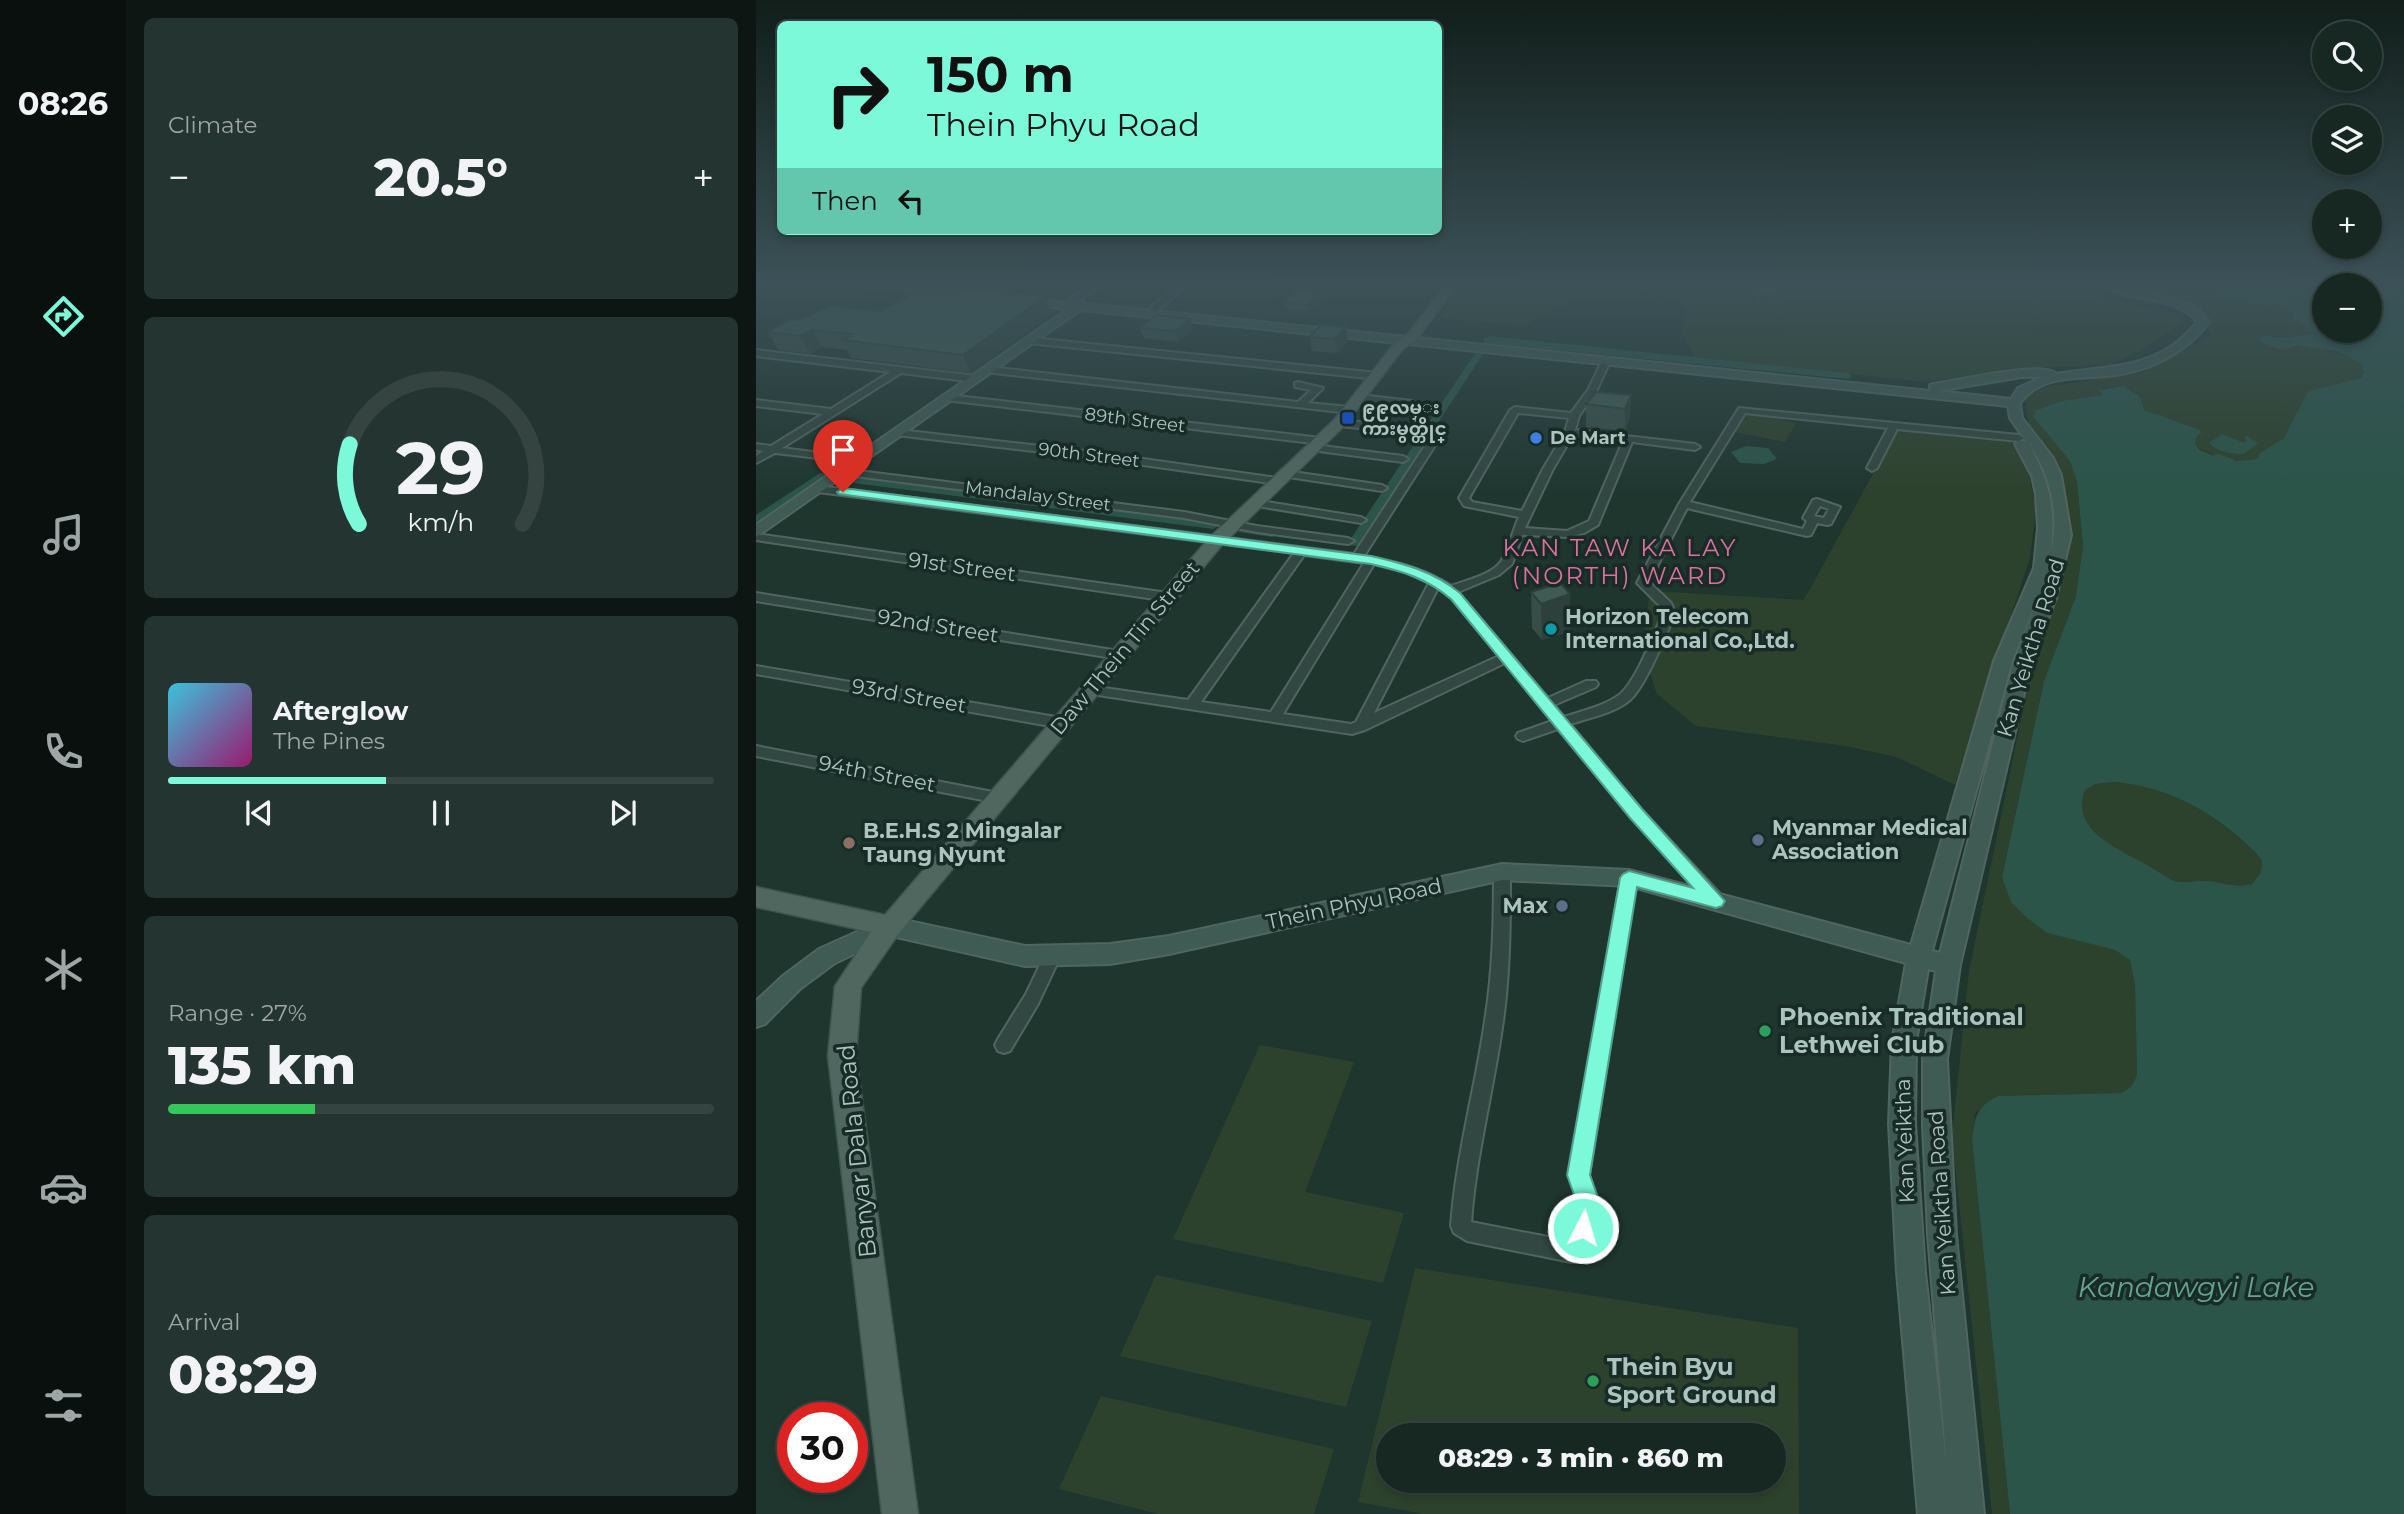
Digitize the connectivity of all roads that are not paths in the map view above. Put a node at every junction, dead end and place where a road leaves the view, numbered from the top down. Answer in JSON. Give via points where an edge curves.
{"nodes":[{"id":1,"x":761,"y":354,"type":"edge"},
{"id":2,"x":1013,"y":354,"type":"edge"},
{"id":3,"x":1156,"y":354,"type":"edge"},
{"id":4,"x":1394,"y":354,"type":"edge"},
{"id":5,"x":1557,"y":354,"type":"edge"},
{"id":6,"x":2148,"y":354,"type":"edge"},
{"id":7,"x":1607,"y":359,"type":"junction"},
{"id":8,"x":899,"y":370,"type":"junction"},
{"id":9,"x":989,"y":370,"type":"junction"},
{"id":10,"x":2079,"y":372,"type":"junction"},
{"id":11,"x":2050,"y":373,"type":"junction"},
{"id":12,"x":1378,"y":376,"type":"junction"},
{"id":13,"x":976,"y":379,"type":"junction"},
{"id":14,"x":1298,"y":385,"type":"dead end"},
{"id":15,"x":1879,"y":387,"type":"junction"},
{"id":16,"x":1922,"y":389,"type":"junction"},
{"id":17,"x":948,"y":398,"type":"junction"},
{"id":18,"x":1360,"y":398,"type":"junction"},
{"id":19,"x":2010,"y":400,"type":"junction"},
{"id":20,"x":756,"y":403,"type":"edge"},
{"id":21,"x":1301,"y":404,"type":"junction"},
{"id":22,"x":1412,"y":404,"type":"dead end"},
{"id":23,"x":1349,"y":410,"type":"junction"},
{"id":24,"x":832,"y":412,"type":"junction"},
{"id":25,"x":1574,"y":416,"type":"junction"},
{"id":26,"x":1339,"y":423,"type":"junction"},
{"id":27,"x":1894,"y":426,"type":"junction"},
{"id":28,"x":1570,"y":432,"type":"junction"},
{"id":29,"x":899,"y":433,"type":"junction"},
{"id":30,"x":2019,"y":438,"type":"junction"},
{"id":31,"x":1628,"y":441,"type":"junction"},
{"id":32,"x":1317,"y":444,"type":"junction"},
{"id":33,"x":756,"y":447,"type":"edge"},
{"id":34,"x":1695,"y":447,"type":"dead end"},
{"id":35,"x":772,"y":450,"type":"junction"},
{"id":36,"x":1403,"y":459,"type":"dead end"},
{"id":37,"x":756,"y":460,"type":"edge"},
{"id":38,"x":858,"y":461,"type":"junction"},
{"id":39,"x":1872,"y":468,"type":"dead end"},
{"id":40,"x":843,"y":472,"type":"junction"},
{"id":41,"x":1282,"y":477,"type":"junction"},
{"id":42,"x":1382,"y":488,"type":"dead end"},
{"id":43,"x":818,"y":489,"type":"junction"},
{"id":44,"x":1255,"y":503,"type":"junction"},
{"id":45,"x":1684,"y":504,"type":"junction"},
{"id":46,"x":1525,"y":515,"type":"junction"},
{"id":47,"x":1814,"y":519,"type":"dead end"},
{"id":48,"x":1361,"y":520,"type":"dead end"},
{"id":49,"x":1232,"y":524,"type":"junction"},
{"id":50,"x":1518,"y":531,"type":"junction"},
{"id":51,"x":756,"y":532,"type":"edge"},
{"id":52,"x":756,"y":537,"type":"edge"},
{"id":53,"x":1216,"y":541,"type":"junction"},
{"id":54,"x":1348,"y":541,"type":"dead end"},
{"id":55,"x":1301,"y":551,"type":"junction"},
{"id":56,"x":1364,"y":559,"type":"junction"},
{"id":57,"x":1436,"y":580,"type":"junction"},
{"id":58,"x":1450,"y":592,"type":"junction"},
{"id":59,"x":756,"y":597,"type":"edge"},
{"id":60,"x":1168,"y":597,"type":"junction"},
{"id":61,"x":1119,"y":655,"type":"junction"},
{"id":62,"x":1507,"y":657,"type":"junction"},
{"id":63,"x":756,"y":670,"type":"edge"},
{"id":64,"x":1591,"y":684,"type":"dead end"},
{"id":65,"x":1090,"y":690,"type":"junction"},
{"id":66,"x":1545,"y":704,"type":"junction"},
{"id":67,"x":1191,"y":706,"type":"junction"},
{"id":68,"x":1274,"y":718,"type":"junction"},
{"id":69,"x":1560,"y":721,"type":"junction"},
{"id":70,"x":1062,"y":723,"type":"junction"},
{"id":71,"x":1356,"y":728,"type":"junction"},
{"id":72,"x":1523,"y":736,"type":"dead end"},
{"id":73,"x":756,"y":751,"type":"edge"},
{"id":74,"x":998,"y":798,"type":"junction"},
{"id":75,"x":1502,"y":872,"type":"junction"},
{"id":76,"x":1629,"y":878,"type":"junction"},
{"id":77,"x":756,"y":897,"type":"edge"},
{"id":78,"x":1716,"y":901,"type":"junction"},
{"id":79,"x":890,"y":926,"type":"junction"},
{"id":80,"x":1052,"y":957,"type":"junction"},
{"id":81,"x":1919,"y":957,"type":"junction"},
{"id":82,"x":1948,"y":965,"type":"junction"},
{"id":83,"x":756,"y":1016,"type":"edge"},
{"id":84,"x":1003,"y":1045,"type":"dead end"},
{"id":85,"x":900,"y":1514,"type":"edge"},
{"id":86,"x":1935,"y":1514,"type":"edge"},
{"id":87,"x":1966,"y":1514,"type":"edge"}],
"edges":[{"from":1,"to":8,"type":"street"},
{"from":2,"to":9,"type":"main road"},
{"from":3,"to":12,"type":"street"},
{"from":4,"to":12,"type":"main road","name":"Daw Thein Tin Street"},
{"from":5,"to":7,"type":"main road"},
{"from":6,"to":10,"type":"main road","via":[[2113,368]]},
{"from":7,"to":15,"type":"main road"},
{"from":7,"to":25,"type":"street"},
{"from":8,"to":13,"type":"street"},
{"from":8,"to":24,"type":"street"},
{"from":9,"to":13,"type":"main road"},
{"from":9,"to":21,"type":"street"},
{"from":10,"to":11,"type":"main road"},
{"from":10,"to":19,"type":"main road","via":[[2039,382]]},
{"from":11,"to":16,"type":"main road"},
{"from":11,"to":19,"type":"main road","via":[[2022,383]]},
{"from":12,"to":18,"type":"main road","name":"Daw Thein Tin Street"},
{"from":13,"to":17,"type":"main road"},
{"from":14,"to":21,"type":"street","via":[[1318,388]]},
{"from":15,"to":16,"type":"main road"},
{"from":15,"to":19,"type":"main road"},
{"from":16,"to":19,"type":"main road"},
{"from":17,"to":29,"type":"main road"},
{"from":17,"to":32,"type":"street","name":"89th Street"},
{"from":18,"to":22,"type":"street"},
{"from":18,"to":23,"type":"main road","name":"Daw Thein Tin Street"},
{"from":19,"to":30,"type":"main road","name":"Kan Yeiktha","via":[[2005,416]]},
{"from":19,"to":82,"type":"main road","name":"Kan Yeiktha Road","via":[[2016,418],[2054,475],[2063,535],[2048,598],[2022,664]]},
{"from":20,"to":24,"type":"street"},
{"from":21,"to":23,"type":"street"},
{"from":23,"to":26,"type":"main road","name":"Daw Thein Tin Street"},
{"from":24,"to":35,"type":"street"},
{"from":25,"to":28,"type":"street"},
{"from":25,"to":46,"type":"street","via":[[1515,410],[1464,498],[1468,504]]},
{"from":26,"to":32,"type":"main road","name":"Daw Thein Tin Street"},
{"from":26,"to":56,"type":"street","via":[[1438,433]]},
{"from":27,"to":30,"type":"street"},
{"from":27,"to":39,"type":"street"},
{"from":27,"to":45,"type":"street","via":[[1742,410]]},
{"from":28,"to":31,"type":"street"},
{"from":28,"to":46,"type":"street"},
{"from":29,"to":38,"type":"main road"},
{"from":29,"to":41,"type":"street","name":"90th Street"},
{"from":30,"to":81,"type":"main road","name":"Kan Yeiktha","via":[[2039,476],[2043,495],[2042,568],[2003,661]]},
{"from":31,"to":34,"type":"street"},
{"from":31,"to":50,"type":"street","via":[[1597,519],[1589,527],[1567,534]]},
{"from":32,"to":36,"type":"street","name":"89th Street"},
{"from":32,"to":41,"type":"main road","name":"Daw Thein Tin Street"},
{"from":33,"to":35,"type":"street"},
{"from":35,"to":37,"type":"street"},
{"from":35,"to":38,"type":"street"},
{"from":38,"to":40,"type":"main road"},
{"from":40,"to":43,"type":"main road"},
{"from":40,"to":49,"type":"street","name":"Mandalay Street"},
{"from":41,"to":42,"type":"street","name":"90th Street"},
{"from":41,"to":44,"type":"main road","name":"Daw Thein Tin Street"},
{"from":43,"to":51,"type":"main road"},
{"from":43,"to":53,"type":"street","name":"Mandalay Street"},
{"from":44,"to":48,"type":"street"},
{"from":44,"to":49,"type":"main road","name":"Daw Thein Tin Street"},
{"from":45,"to":47,"type":"street","via":[[1807,533]]},
{"from":45,"to":69,"type":"street","via":[[1643,583],[1669,613],[1641,675],[1614,704]]},
{"from":46,"to":50,"type":"street"},
{"from":49,"to":53,"type":"main road","name":"Daw Thein Tin Street"},
{"from":49,"to":54,"type":"street","name":"Mandalay Street"},
{"from":50,"to":58,"type":"street","via":[[1508,562],[1495,573]]},
{"from":52,"to":60,"type":"street","name":"91st Street"},
{"from":53,"to":55,"type":"street","name":"Mandalay Street"},
{"from":53,"to":60,"type":"main road","name":"Daw Thein Tin Street"},
{"from":55,"to":56,"type":"street","name":"Mandalay Street"},
{"from":55,"to":67,"type":"street"},
{"from":56,"to":57,"type":"street","name":"Mandalay Street"},
{"from":56,"to":68,"type":"street"},
{"from":57,"to":58,"type":"street","name":"Mandalay Street"},
{"from":57,"to":71,"type":"street"},
{"from":58,"to":62,"type":"street","name":"Mandalay Street"},
{"from":59,"to":61,"type":"street","name":"92nd Street"},
{"from":60,"to":61,"type":"main road","name":"Daw Thein Tin Street"},
{"from":61,"to":65,"type":"main road","name":"Daw Thein Tin Street"},
{"from":62,"to":66,"type":"street","name":"Mandalay Street"},
{"from":62,"to":71,"type":"street"},
{"from":63,"to":70,"type":"street","name":"93rd Street"},
{"from":64,"to":66,"type":"street"},
{"from":65,"to":67,"type":"street"},
{"from":65,"to":70,"type":"main road","name":"Daw Thein Tin Street"},
{"from":66,"to":69,"type":"street","name":"Mandalay Street"},
{"from":67,"to":68,"type":"street"},
{"from":68,"to":71,"type":"street"},
{"from":69,"to":72,"type":"street"},
{"from":69,"to":78,"type":"street","name":"Mandalay Street"},
{"from":70,"to":74,"type":"main road","name":"Daw Thein Tin Street"},
{"from":73,"to":74,"type":"street","name":"94th Street"},
{"from":74,"to":79,"type":"main road","name":"Banyar Dala Road"},
{"from":75,"to":76,"type":"main road","name":"Thein Phyu Road"},
{"from":75,"to":76,"type":"street","via":[[1502,946],[1494,1021],[1463,1186],[1461,1226],[1571,1252],[1579,1247],[1588,1203],[1578,1175]]},
{"from":75,"to":80,"type":"main road","name":"Thein Phyu Road","via":[[1169,946]]},
{"from":76,"to":78,"type":"main road","name":"Thein Phyu Road"},
{"from":77,"to":79,"type":"main road","name":"Thein Phyu Road"},
{"from":78,"to":81,"type":"main road","name":"Thein Phyu Road"},
{"from":79,"to":80,"type":"main road","name":"Thein Phyu Road","via":[[1026,956]]},
{"from":79,"to":83,"type":"main road","via":[[827,956]]},
{"from":79,"to":85,"type":"main road","name":"Banyar Dala Road","via":[[848,986],[842,1056]]},
{"from":80,"to":84,"type":"street"},
{"from":81,"to":82,"type":"main road","name":"Thein Phyu Road"},
{"from":81,"to":86,"type":"main road","name":"Kan Yeiktha","via":[[1904,1042],[1902,1124],[1911,1272]]},
{"from":82,"to":87,"type":"main road","name":"Kan Yeiktha Road","via":[[1935,1059],[1936,1126]]}]}
